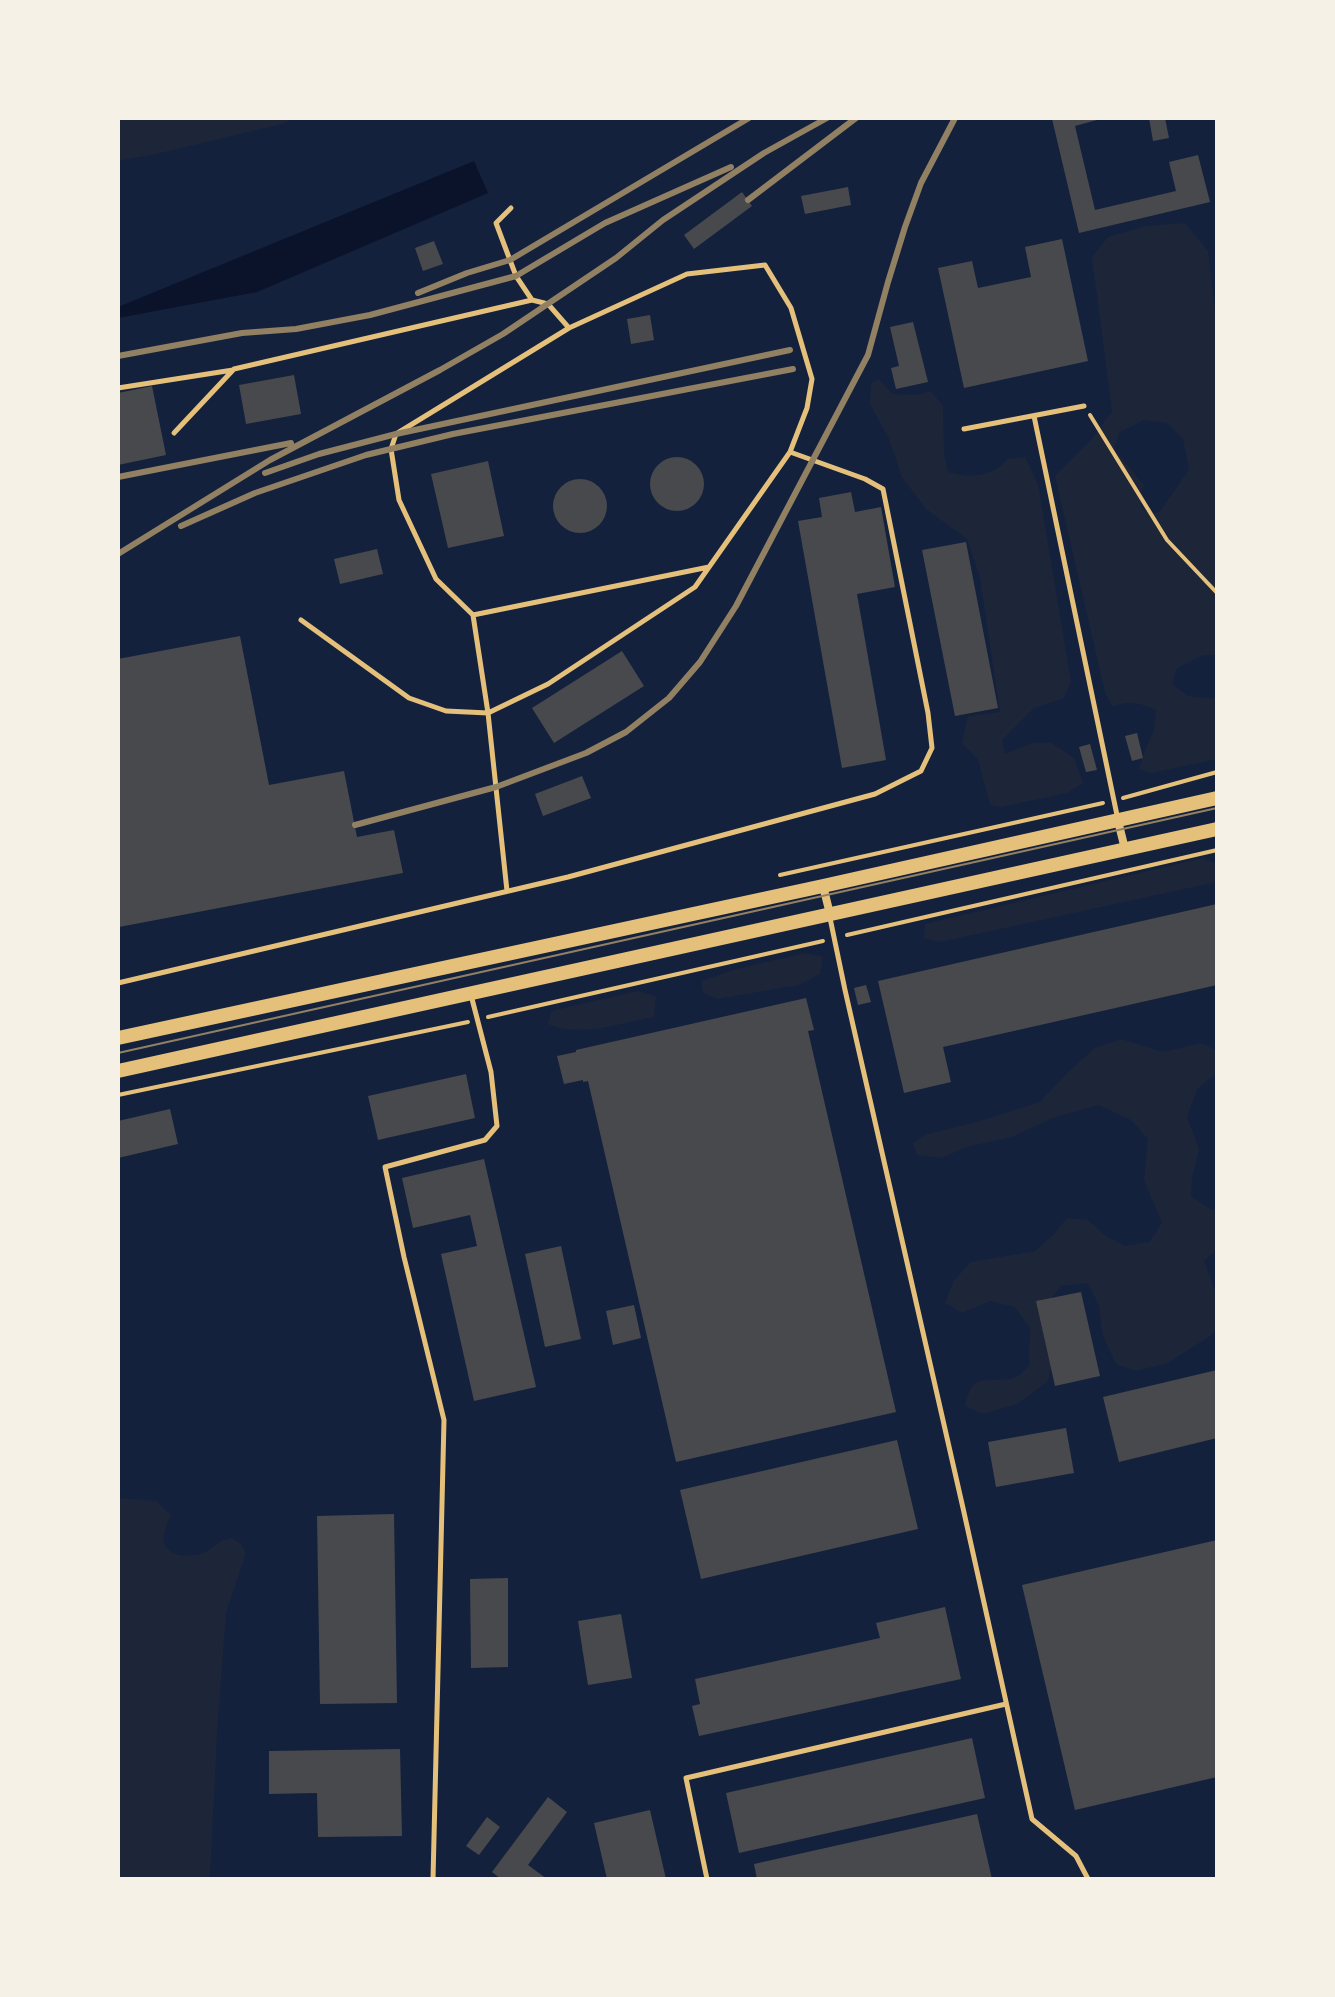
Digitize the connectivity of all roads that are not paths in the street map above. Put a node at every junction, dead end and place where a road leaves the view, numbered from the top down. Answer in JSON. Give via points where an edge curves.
{"nodes":[{"id":1,"x":511,"y":208,"type":"dead end"},
{"id":2,"x":532,"y":300,"type":"junction"},
{"id":3,"x":569,"y":328,"type":"junction"},
{"id":4,"x":234,"y":369,"type":"junction"},
{"id":5,"x":118,"y":388,"type":"edge"},
{"id":6,"x":1084,"y":406,"type":"road end"},
{"id":7,"x":1034,"y":416,"type":"junction"},
{"id":8,"x":964,"y":429,"type":"dead end"},
{"id":9,"x":174,"y":433,"type":"dead end"},
{"id":10,"x":790,"y":452,"type":"junction"},
{"id":11,"x":710,"y":566,"type":"junction"},
{"id":12,"x":473,"y":615,"type":"junction"},
{"id":13,"x":301,"y":620,"type":"dead end"},
{"id":14,"x":488,"y":713,"type":"junction"},
{"id":15,"x":1217,"y":798,"type":"edge"},
{"id":16,"x":1118,"y":821,"type":"junction"},
{"id":17,"x":1217,"y":829,"type":"edge"},
{"id":18,"x":1125,"y":849,"type":"junction"},
{"id":19,"x":823,"y":886,"type":"junction"},
{"id":20,"x":507,"y":891,"type":"junction"},
{"id":21,"x":830,"y":914,"type":"junction"},
{"id":22,"x":118,"y":983,"type":"edge"},
{"id":23,"x":471,"y":994,"type":"junction"},
{"id":24,"x":118,"y":1038,"type":"edge"},
{"id":25,"x":118,"y":1071,"type":"edge"},
{"id":26,"x":1006,"y":1704,"type":"junction"},
{"id":27,"x":433,"y":1879,"type":"edge"},
{"id":28,"x":707,"y":1879,"type":"edge"},
{"id":29,"x":1088,"y":1879,"type":"edge"}],
"edges":[{"from":1,"to":2,"type":"lane","via":[[496,223],[516,276]]},
{"from":2,"to":3,"type":"lane","via":[[548,304]]},
{"from":2,"to":4,"type":"lane"},
{"from":3,"to":10,"type":"lane","via":[[687,274],[765,265],[791,308],[812,379]]},
{"from":3,"to":12,"type":"lane","via":[[396,434],[391,449],[399,500],[436,579]]},
{"from":4,"to":5,"type":"lane"},
{"from":4,"to":9,"type":"lane"},
{"from":6,"to":7,"type":"lane"},
{"from":7,"to":8,"type":"lane"},
{"from":7,"to":16,"type":"lane"},
{"from":10,"to":11,"type":"lane"},
{"from":10,"to":20,"type":"lane","via":[[883,489],[928,713],[932,748],[921,771],[875,794]]},
{"from":11,"to":12,"type":"lane"},
{"from":11,"to":14,"type":"lane","via":[[695,587],[548,684]]},
{"from":12,"to":14,"type":"lane"},
{"from":13,"to":14,"type":"lane","via":[[409,698],[446,711]]},
{"from":14,"to":20,"type":"lane"},
{"from":15,"to":16,"type":"main road"},
{"from":16,"to":18,"type":"street"},
{"from":16,"to":19,"type":"main road"},
{"from":17,"to":18,"type":"main road"},
{"from":18,"to":21,"type":"main road"},
{"from":19,"to":21,"type":"street"},
{"from":19,"to":24,"type":"main road"},
{"from":20,"to":22,"type":"lane"},
{"from":21,"to":23,"type":"main road"},
{"from":21,"to":26,"type":"lane"},
{"from":23,"to":25,"type":"main road"},
{"from":23,"to":27,"type":"lane","via":[[491,1072],[497,1126],[485,1140],[385,1167],[444,1420]]},
{"from":26,"to":28,"type":"lane","via":[[686,1778]]},
{"from":26,"to":29,"type":"lane","via":[[1032,1819],[1076,1856]]}]}
